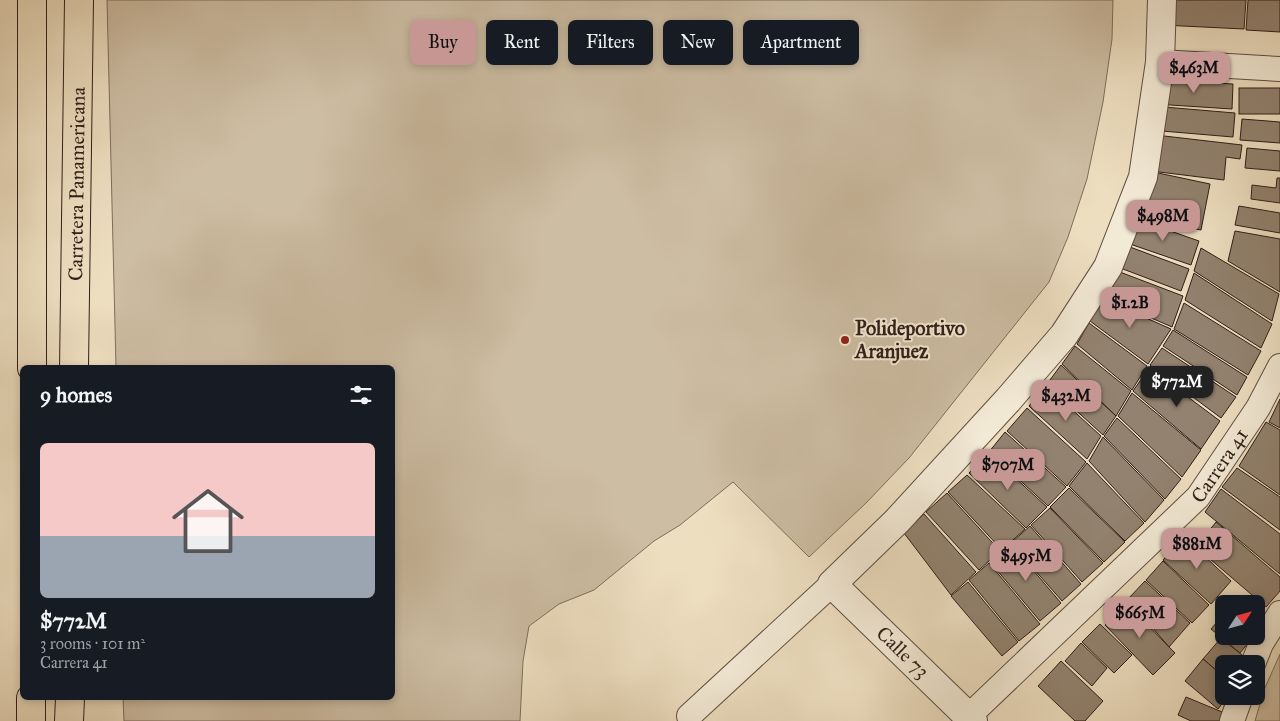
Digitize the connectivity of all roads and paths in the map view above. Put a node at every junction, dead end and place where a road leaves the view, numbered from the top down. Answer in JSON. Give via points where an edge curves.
{"nodes":[{"id":1,"x":79,"y":0,"type":"edge"},
{"id":2,"x":1162,"y":0,"type":"edge"},
{"id":3,"x":32,"y":10,"type":"edge"},
{"id":4,"x":1160,"y":62,"type":"junction"},
{"id":5,"x":1280,"y":69,"type":"edge"},
{"id":6,"x":32,"y":365,"type":"edge"},
{"id":7,"x":74,"y":365,"type":"edge"},
{"id":8,"x":1280,"y":366,"type":"edge"},
{"id":9,"x":832,"y":584,"type":"junction"},
{"id":10,"x":1280,"y":613,"type":"edge"},
{"id":11,"x":1257,"y":655,"type":"edge"},
{"id":12,"x":31,"y":700,"type":"edge"},
{"id":13,"x":70,"y":700,"type":"edge"},
{"id":14,"x":1238,"y":705,"type":"edge"},
{"id":15,"x":690,"y":716,"type":"dead end"},
{"id":16,"x":971,"y":719,"type":"edge"},
{"id":17,"x":31,"y":721,"type":"edge"},
{"id":18,"x":69,"y":721,"type":"edge"},
{"id":19,"x":1232,"y":721,"type":"edge"}],
"edges":[{"from":1,"to":7,"type":"highway","name":"Carretera Panamericana"},
{"from":2,"to":4,"type":"street"},
{"from":3,"to":6,"type":"highway"},
{"from":4,"to":5,"type":"street"},
{"from":4,"to":9,"type":"street","via":[[1142,177],[1108,267],[1064,335],[1008,400],[897,521]]},
{"from":8,"to":16,"type":"street","name":"Carrera 41","via":[[1258,408],[1198,497]]},
{"from":9,"to":15,"type":"street"},
{"from":9,"to":16,"type":"street","name":"Calle 73"},
{"from":10,"to":11,"type":"street"},
{"from":12,"to":17,"type":"highway"},
{"from":13,"to":18,"type":"highway"},
{"from":14,"to":19,"type":"street"}]}
